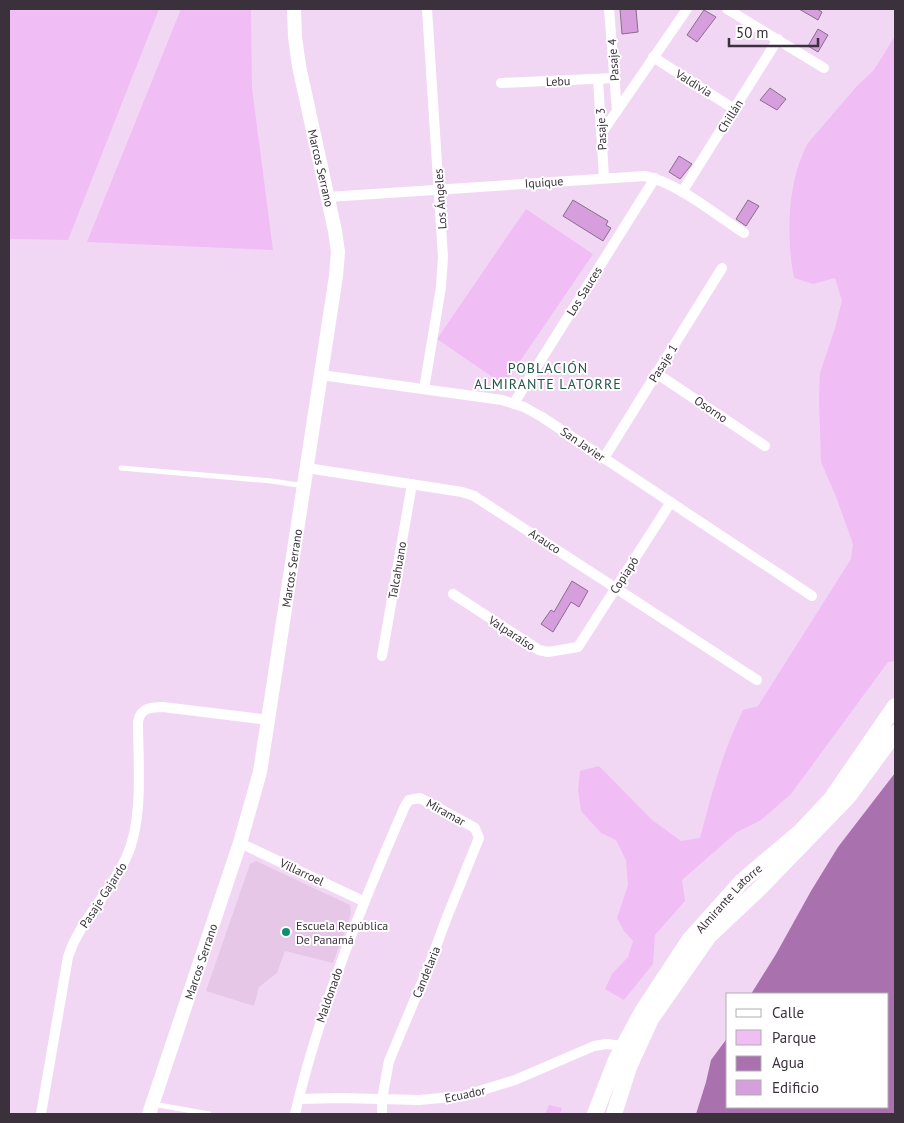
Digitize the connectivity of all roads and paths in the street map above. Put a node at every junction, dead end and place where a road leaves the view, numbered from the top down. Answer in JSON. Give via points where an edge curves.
{"nodes":[{"id":1,"x":294,"y":9,"type":"edge"},
{"id":2,"x":427,"y":9,"type":"edge"},
{"id":3,"x":609,"y":9,"type":"edge"},
{"id":4,"x":687,"y":9,"type":"edge"},
{"id":5,"x":727,"y":9,"type":"edge"},
{"id":6,"x":778,"y":40,"type":"junction"},
{"id":7,"x":653,"y":57,"type":"junction"},
{"id":8,"x":824,"y":68,"type":"dead end"},
{"id":9,"x":615,"y":78,"type":"junction"},
{"id":10,"x":598,"y":79,"type":"junction"},
{"id":11,"x":501,"y":83,"type":"dead end"},
{"id":12,"x":734,"y":109,"type":"junction"},
{"id":13,"x":617,"y":111,"type":"junction"},
{"id":14,"x":601,"y":134,"type":"junction"},
{"id":15,"x":604,"y":178,"type":"junction"},
{"id":16,"x":655,"y":178,"type":"junction"},
{"id":17,"x":439,"y":189,"type":"junction"},
{"id":18,"x":682,"y":192,"type":"junction"},
{"id":19,"x":328,"y":197,"type":"junction"},
{"id":20,"x":744,"y":233,"type":"dead end"},
{"id":21,"x":722,"y":268,"type":"dead end"},
{"id":22,"x":656,"y":373,"type":"junction"},
{"id":23,"x":321,"y":375,"type":"junction"},
{"id":24,"x":424,"y":389,"type":"junction"},
{"id":25,"x":514,"y":403,"type":"junction"},
{"id":26,"x":765,"y":446,"type":"dead end"},
{"id":27,"x":604,"y":458,"type":"junction"},
{"id":28,"x":122,"y":468,"type":"dead end"},
{"id":29,"x":307,"y":468,"type":"junction"},
{"id":30,"x":412,"y":484,"type":"junction"},
{"id":31,"x":304,"y":486,"type":"junction"},
{"id":32,"x":671,"y":502,"type":"junction"},
{"id":33,"x":616,"y":587,"type":"junction"},
{"id":34,"x":453,"y":594,"type":"dead end"},
{"id":35,"x":812,"y":596,"type":"dead end"},
{"id":36,"x":578,"y":647,"type":"joint"},
{"id":37,"x":382,"y":656,"type":"dead end"},
{"id":38,"x":757,"y":680,"type":"dead end"},
{"id":39,"x":895,"y":706,"type":"edge"},
{"id":40,"x":269,"y":720,"type":"junction"},
{"id":41,"x":895,"y":733,"type":"edge"},
{"id":42,"x":413,"y":799,"type":"joint"},
{"id":43,"x":478,"y":832,"type":"joint"},
{"id":44,"x":240,"y":844,"type":"junction"},
{"id":45,"x":364,"y":901,"type":"junction"},
{"id":46,"x":623,"y":1046,"type":"junction"},
{"id":47,"x":298,"y":1099,"type":"junction"},
{"id":48,"x":382,"y":1099,"type":"junction"},
{"id":49,"x":150,"y":1109,"type":"edge"},
{"id":50,"x":41,"y":1114,"type":"edge"},
{"id":51,"x":209,"y":1114,"type":"edge"},
{"id":52,"x":295,"y":1114,"type":"edge"},
{"id":53,"x":382,"y":1114,"type":"edge"},
{"id":54,"x":595,"y":1114,"type":"edge"},
{"id":55,"x":614,"y":1114,"type":"edge"}],
"edges":[{"from":1,"to":19,"type":"street","name":"Marcos Serrano","via":[[298,66]]},
{"from":2,"to":17,"type":"street","name":"Los Ángeles"},
{"from":3,"to":9,"type":"street","name":"Pasaje 4"},
{"from":4,"to":7,"type":"street"},
{"from":5,"to":6,"type":"street"},
{"from":6,"to":8,"type":"street"},
{"from":6,"to":12,"type":"street","name":"Chillán"},
{"from":7,"to":12,"type":"street","name":"Valdivia"},
{"from":7,"to":13,"type":"street"},
{"from":9,"to":10,"type":"street","name":"Lebu"},
{"from":9,"to":13,"type":"street","name":"Pasaje 4"},
{"from":10,"to":11,"type":"street","name":"Lebu"},
{"from":10,"to":14,"type":"street","name":"Pasaje 3"},
{"from":12,"to":18,"type":"street","name":"Chillán"},
{"from":13,"to":14,"type":"street"},
{"from":14,"to":15,"type":"street","name":"Pasaje 3"},
{"from":15,"to":16,"type":"street","name":"Iquique"},
{"from":15,"to":17,"type":"street","name":"Iquique"},
{"from":16,"to":18,"type":"street","name":"Iquique"},
{"from":16,"to":25,"type":"street","name":"Los Sauces"},
{"from":17,"to":19,"type":"street","name":"Iquique"},
{"from":17,"to":24,"type":"street","name":"Los Ángeles","via":[[443,267]]},
{"from":18,"to":20,"type":"street","name":"Iquique"},
{"from":19,"to":23,"type":"street","name":"Marcos Serrano","via":[[338,264]]},
{"from":21,"to":22,"type":"street","name":"Pasaje 1"},
{"from":22,"to":26,"type":"street","name":"Osorno"},
{"from":22,"to":27,"type":"street","name":"Pasaje 1"},
{"from":23,"to":24,"type":"street","name":"San Javier"},
{"from":23,"to":29,"type":"street","name":"Marcos Serrano"},
{"from":24,"to":25,"type":"street","name":"San Javier"},
{"from":25,"to":27,"type":"street","name":"San Javier"},
{"from":27,"to":32,"type":"street","name":"San Javier"},
{"from":28,"to":31,"type":"lane"},
{"from":29,"to":30,"type":"street","name":"Arauco"},
{"from":29,"to":31,"type":"street","name":"Marcos Serrano"},
{"from":30,"to":33,"type":"street","name":"Arauco","via":[[474,496]]},
{"from":30,"to":37,"type":"street","name":"Talcahuano"},
{"from":31,"to":40,"type":"street","name":"Marcos Serrano"},
{"from":32,"to":33,"type":"street","name":"Copiapó"},
{"from":32,"to":35,"type":"street","name":"San Javier"},
{"from":33,"to":36,"type":"street","name":"Copiapó"},
{"from":33,"to":38,"type":"street","name":"Arauco"},
{"from":34,"to":36,"type":"street","name":"Valparaíso","via":[[539,650],[548,652]]},
{"from":39,"to":46,"type":"main road","name":"Almirante Latorre","via":[[819,812],[742,881],[690,939],[648,1000]]},
{"from":40,"to":44,"type":"street","name":"Marcos Serrano","via":[[260,772]]},
{"from":40,"to":50,"type":"street","name":"Pasaje Gajardo","via":[[163,707],[147,709],[140,714],[138,806],[134,834],[121,869],[82,927],[68,957]]},
{"from":41,"to":55,"type":"main road","name":"Almirante Latorre","via":[[848,797],[709,936],[651,1019],[629,1067]]},
{"from":42,"to":43,"type":"street","name":"Miramar","via":[[424,800]]},
{"from":42,"to":45,"type":"street","name":"Maldonado","via":[[405,806]]},
{"from":43,"to":48,"type":"street","name":"Candelaria","via":[[478,841],[389,1061]]},
{"from":44,"to":45,"type":"street","name":"Villarroel"},
{"from":44,"to":49,"type":"street","name":"Marcos Serrano"},
{"from":45,"to":47,"type":"street","name":"Maldonado","via":[[331,987]]},
{"from":46,"to":48,"type":"street","name":"Ecuador","via":[[601,1044],[587,1048],[516,1080],[463,1096]]},
{"from":46,"to":54,"type":"main road","name":"Almirante Latorre"},
{"from":47,"to":48,"type":"street","name":"Ecuador"},
{"from":47,"to":52,"type":"street","name":"Maldonado"},
{"from":48,"to":53,"type":"street","name":"Candelaria"},
{"from":49,"to":51,"type":"lane"}]}
